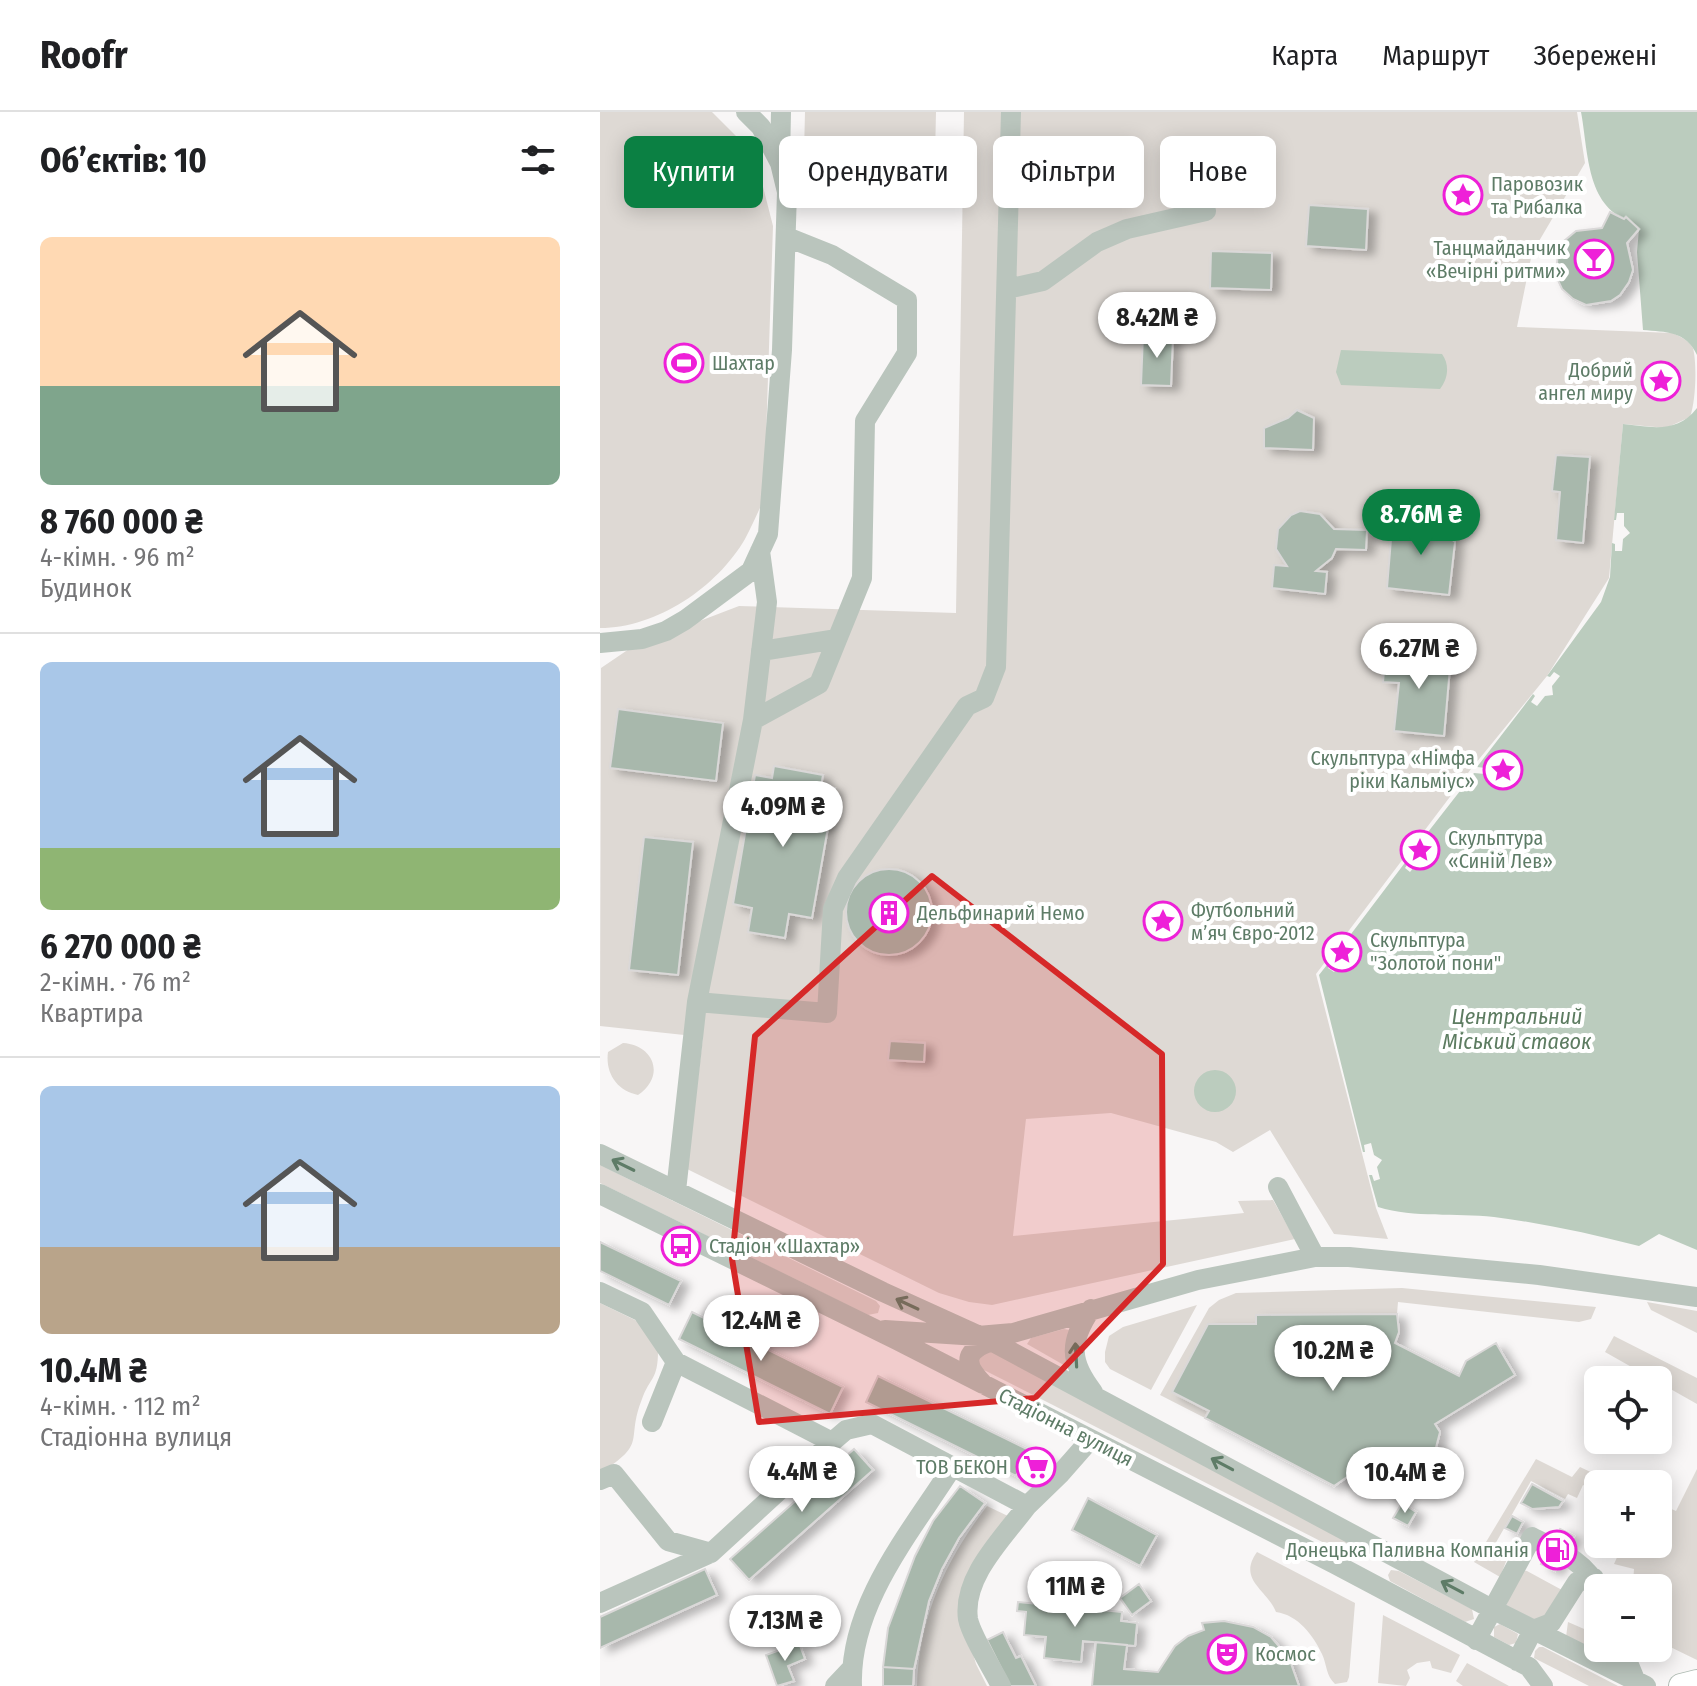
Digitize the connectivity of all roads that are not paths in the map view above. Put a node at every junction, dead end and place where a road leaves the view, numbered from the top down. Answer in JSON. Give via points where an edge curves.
{"nodes":[{"id":1,"x":746,"y":112,"type":"edge"},
{"id":2,"x":781,"y":112,"type":"edge"},
{"id":3,"x":1011,"y":112,"type":"edge"},
{"id":4,"x":781,"y":136,"type":"edge"},
{"id":5,"x":779,"y":161,"type":"edge"},
{"id":6,"x":787,"y":208,"type":"edge"},
{"id":7,"x":1206,"y":211,"type":"dead end"},
{"id":8,"x":787,"y":237,"type":"junction"},
{"id":9,"x":1007,"y":289,"type":"junction"},
{"id":10,"x":760,"y":551,"type":"junction"},
{"id":11,"x":837,"y":639,"type":"junction"},
{"id":12,"x":600,"y":643,"type":"edge"},
{"id":13,"x":761,"y":651,"type":"junction"},
{"id":14,"x":753,"y":720,"type":"junction"},
{"id":15,"x":697,"y":1002,"type":"junction"},
{"id":16,"x":600,"y":1154,"type":"edge"},
{"id":17,"x":1278,"y":1187,"type":"dead end"},
{"id":18,"x":676,"y":1191,"type":"junction"},
{"id":19,"x":600,"y":1194,"type":"edge"},
{"id":20,"x":1315,"y":1257,"type":"junction"},
{"id":21,"x":600,"y":1292,"type":"edge"},
{"id":22,"x":1697,"y":1297,"type":"edge"},
{"id":23,"x":1091,"y":1309,"type":"junction"},
{"id":24,"x":873,"y":1329,"type":"junction"},
{"id":25,"x":985,"y":1339,"type":"junction"},
{"id":26,"x":676,"y":1362,"type":"junction"},
{"id":27,"x":983,"y":1385,"type":"junction"},
{"id":28,"x":1098,"y":1398,"type":"junction"},
{"id":29,"x":652,"y":1422,"type":"dead end"},
{"id":30,"x":1090,"y":1440,"type":"junction"},
{"id":31,"x":832,"y":1442,"type":"junction"},
{"id":32,"x":953,"y":1466,"type":"junction"},
{"id":33,"x":600,"y":1480,"type":"edge"},
{"id":34,"x":1027,"y":1506,"type":"junction"},
{"id":35,"x":1357,"y":1536,"type":"junction"},
{"id":36,"x":711,"y":1553,"type":"junction"},
{"id":37,"x":1404,"y":1561,"type":"junction"},
{"id":38,"x":1335,"y":1564,"type":"junction"},
{"id":39,"x":1587,"y":1574,"type":"edge"},
{"id":40,"x":1584,"y":1583,"type":"edge"},
{"id":41,"x":1384,"y":1589,"type":"junction"},
{"id":42,"x":600,"y":1603,"type":"edge"},
{"id":43,"x":1492,"y":1609,"type":"junction"},
{"id":44,"x":1533,"y":1630,"type":"junction"},
{"id":45,"x":1476,"y":1640,"type":"junction"},
{"id":46,"x":1629,"y":1662,"type":"edge"},
{"id":47,"x":1523,"y":1664,"type":"junction"},
{"id":48,"x":852,"y":1677,"type":"edge"},
{"id":49,"x":1697,"y":1682,"type":"edge"},
{"id":50,"x":1641,"y":1684,"type":"edge"},
{"id":51,"x":835,"y":1686,"type":"edge"},
{"id":52,"x":1001,"y":1686,"type":"edge"},
{"id":53,"x":1543,"y":1686,"type":"edge"},
{"id":54,"x":1681,"y":1686,"type":"edge"}],
"edges":[{"from":1,"to":5,"type":"street","via":[[761,127]]},
{"from":2,"to":4,"type":"street"},
{"from":3,"to":9,"type":"street"},
{"from":6,"to":8,"type":"street"},
{"from":7,"to":9,"type":"street","via":[[1127,229],[1097,242],[1043,281]]},
{"from":8,"to":10,"type":"street","via":[[768,534]]},
{"from":8,"to":11,"type":"street","via":[[832,255],[907,300],[907,353],[865,421],[862,578]]},
{"from":9,"to":15,"type":"street","via":[[998,636],[996,667],[984,698],[967,706],[847,878],[833,909],[827,1013]]},
{"from":10,"to":12,"type":"street","via":[[751,571],[666,631]]},
{"from":10,"to":13,"type":"street","via":[[767,602]]},
{"from":11,"to":13,"type":"street"},
{"from":11,"to":14,"type":"street","via":[[819,684]]},
{"from":13,"to":14,"type":"street"},
{"from":14,"to":15,"type":"street"},
{"from":15,"to":18,"type":"street"},
{"from":18,"to":16,"type":"street","name":"Стадіонна вулиця","one_way":true},
{"from":17,"to":20,"type":"street"},
{"from":25,"to":18,"type":"street","name":"Стадіонна вулиця","one_way":true},
{"from":19,"to":24,"type":"street","name":"Стадіонна вулиця"},
{"from":20,"to":22,"type":"street","via":[[1539,1275]]},
{"from":20,"to":23,"type":"street","via":[[1198,1280]]},
{"from":21,"to":26,"type":"street","via":[[642,1312]]},
{"from":23,"to":25,"type":"street"},
{"from":28,"to":23,"type":"street","one_way":true,"via":[[1075,1364],[1078,1330]]},
{"from":24,"to":25,"type":"street"},
{"from":24,"to":27,"type":"street","name":"Стадіонна вулиця"},
{"from":25,"to":27,"type":"street","via":[[969,1357]]},
{"from":25,"to":28,"type":"street","name":"Стадіонна вулиця"},
{"from":26,"to":29,"type":"street"},
{"from":26,"to":31,"type":"street"},
{"from":27,"to":30,"type":"street","name":"Стадіонна вулиця"},
{"from":35,"to":28,"type":"street","name":"Стадіонна вулиця","one_way":true},
{"from":30,"to":34,"type":"street"},
{"from":30,"to":38,"type":"street","name":"Стадіонна вулиця"},
{"from":31,"to":32,"type":"street","via":[[846,1430],[872,1424]]},
{"from":31,"to":36,"type":"street"},
{"from":32,"to":34,"type":"street"},
{"from":32,"to":48,"type":"street","via":[[880,1581],[860,1627]]},
{"from":33,"to":36,"type":"street","via":[[614,1474],[668,1541]]},
{"from":34,"to":52,"type":"street","via":[[977,1575],[970,1594],[968,1620]]},
{"from":35,"to":37,"type":"street","name":"Стадіонна вулиця"},
{"from":35,"to":38,"type":"street","via":[[1357,1559]]},
{"from":36,"to":42,"type":"street"},
{"from":37,"to":41,"type":"street","via":[[1385,1564],[1380,1571]]},
{"from":43,"to":37,"type":"street","name":"Стадіонна вулиця","one_way":true},
{"from":38,"to":41,"type":"street","name":"Стадіонна вулиця"},
{"from":39,"to":43,"type":"street","via":[[1572,1558],[1532,1537]]},
{"from":40,"to":44,"type":"street","via":[[1577,1582],[1551,1623]]},
{"from":41,"to":45,"type":"street","name":"Стадіонна вулиця"},
{"from":43,"to":44,"type":"street","name":"Стадіонна вулиця"},
{"from":43,"to":45,"type":"street"},
{"from":44,"to":47,"type":"street"},
{"from":44,"to":50,"type":"street","name":"Стадіонна вулиця"},
{"from":45,"to":47,"type":"street","name":"Стадіонна вулиця"},
{"from":46,"to":50,"type":"street"},
{"from":47,"to":53,"type":"street"},
{"from":48,"to":51,"type":"street"},
{"from":49,"to":54,"type":"main road"}]}
